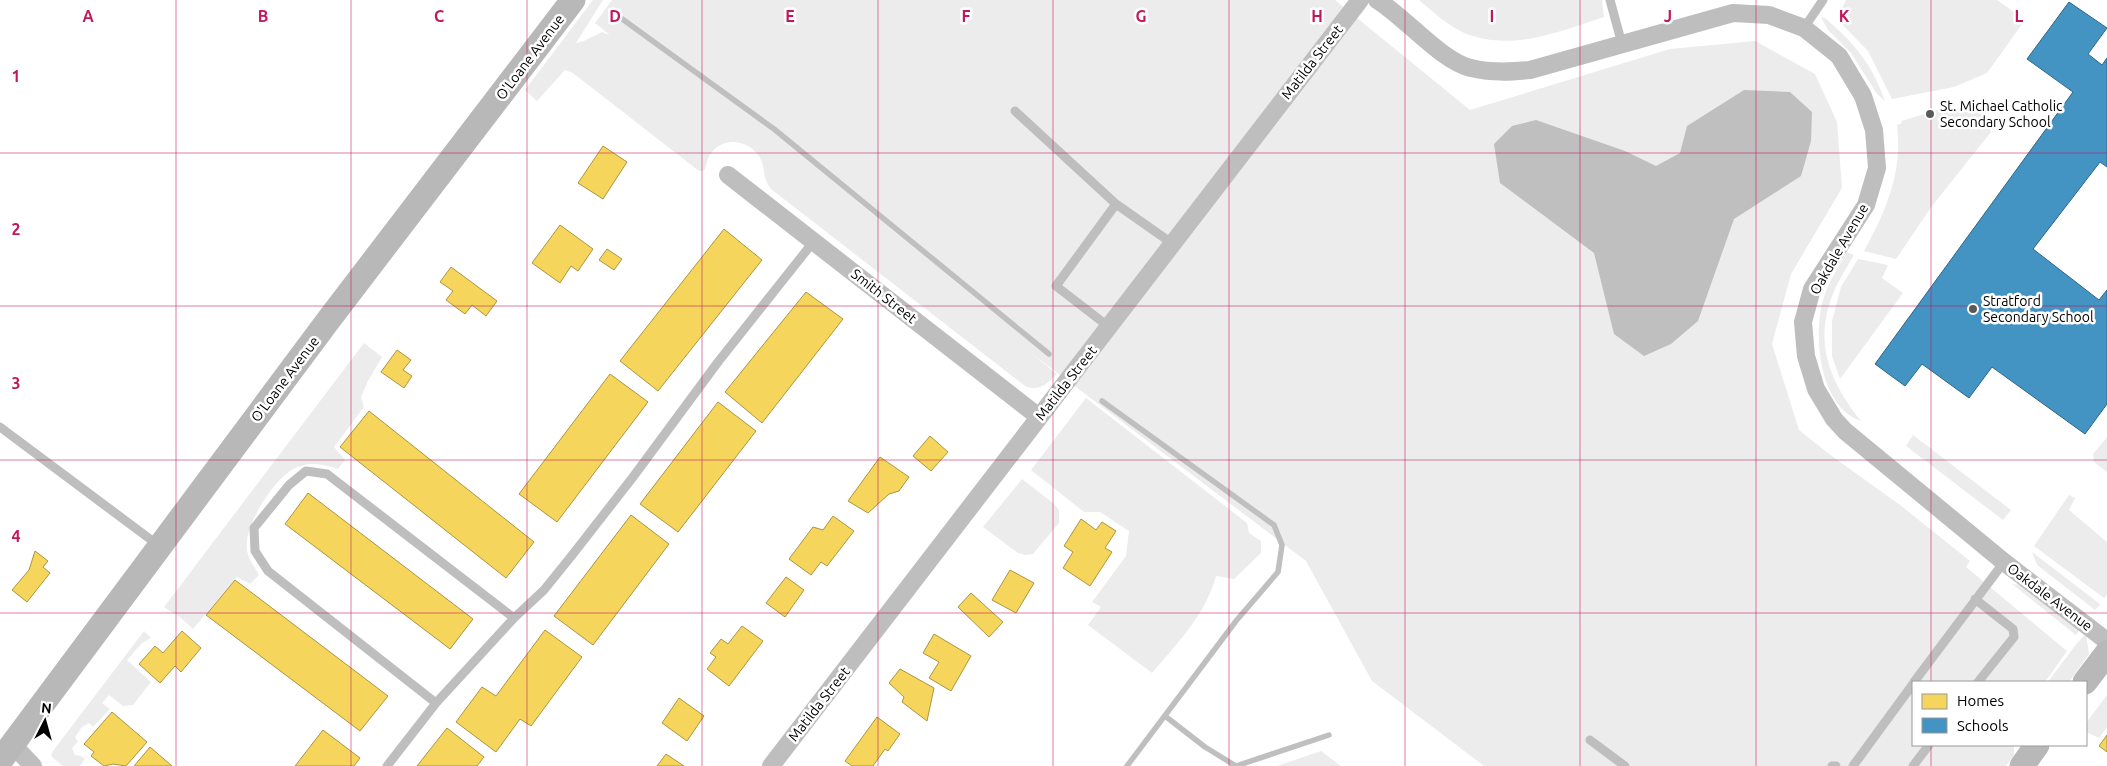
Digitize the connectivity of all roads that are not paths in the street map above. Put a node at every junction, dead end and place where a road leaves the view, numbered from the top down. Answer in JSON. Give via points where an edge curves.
{"nodes":[{"id":1,"x":574,"y":0,"type":"edge"},
{"id":2,"x":1360,"y":0,"type":"edge"},
{"id":3,"x":1376,"y":0,"type":"edge"},
{"id":4,"x":1610,"y":0,"type":"edge"},
{"id":5,"x":1823,"y":0,"type":"edge"},
{"id":6,"x":1804,"y":28,"type":"junction"},
{"id":7,"x":1622,"y":44,"type":"junction"},
{"id":8,"x":1015,"y":111,"type":"dead end"},
{"id":9,"x":728,"y":176,"type":"dead end"},
{"id":10,"x":1116,"y":204,"type":"junction"},
{"id":11,"x":814,"y":241,"type":"junction"},
{"id":12,"x":1173,"y":244,"type":"junction"},
{"id":13,"x":1108,"y":327,"type":"junction"},
{"id":14,"x":1039,"y":418,"type":"junction"},
{"id":15,"x":0,"y":427,"type":"edge"},
{"id":16,"x":160,"y":547,"type":"junction"},
{"id":17,"x":2004,"y":562,"type":"junction"},
{"id":18,"x":1975,"y":599,"type":"junction"},
{"id":19,"x":514,"y":618,"type":"junction"},
{"id":20,"x":2107,"y":641,"type":"edge"},
{"id":21,"x":2107,"y":653,"type":"edge"},
{"id":22,"x":1915,"y":681,"type":"edge"},
{"id":23,"x":1979,"y":681,"type":"edge"},
{"id":24,"x":2086,"y":681,"type":"edge"},
{"id":25,"x":1912,"y":686,"type":"edge"},
{"id":26,"x":436,"y":703,"type":"junction"},
{"id":27,"x":1590,"y":740,"type":"dead end"},
{"id":28,"x":1928,"y":746,"type":"edge"},
{"id":29,"x":2036,"y":746,"type":"edge"},
{"id":30,"x":6,"y":753,"type":"edge"},
{"id":31,"x":33,"y":766,"type":"edge"},
{"id":32,"x":386,"y":766,"type":"edge"},
{"id":33,"x":771,"y":766,"type":"edge"},
{"id":34,"x":1625,"y":766,"type":"edge"},
{"id":35,"x":1832,"y":766,"type":"edge"},
{"id":36,"x":1836,"y":766,"type":"edge"},
{"id":37,"x":1854,"y":766,"type":"edge"},
{"id":38,"x":1912,"y":766,"type":"edge"},
{"id":39,"x":2022,"y":766,"type":"edge"}],
"edges":[{"from":1,"to":16,"type":"main road","name":"O'Loane Avenue","via":[[330,318]]},
{"from":2,"to":12,"type":"street","name":"Matilda Street"},
{"from":3,"to":7,"type":"street","name":"Oakdale Avenue","via":[[1451,59],[1470,68],[1503,73],[1530,70]]},
{"from":4,"to":7,"type":"lane"},
{"from":5,"to":6,"type":"lane"},
{"from":6,"to":7,"type":"street","name":"Oakdale Avenue","via":[[1769,15],[1733,13]]},
{"from":6,"to":17,"type":"street","name":"Oakdale Avenue","via":[[1839,56],[1864,96],[1874,130],[1877,168],[1866,205],[1812,288],[1803,322],[1806,356],[1816,389],[1845,431]]},
{"from":8,"to":10,"type":"lane"},
{"from":9,"to":11,"type":"street","name":"Smith Street"},
{"from":10,"to":12,"type":"lane"},
{"from":10,"to":13,"type":"lane","via":[[1056,286]]},
{"from":11,"to":14,"type":"street","name":"Smith Street"},
{"from":11,"to":19,"type":"lane","via":[[573,554],[544,590]]},
{"from":12,"to":13,"type":"street","name":"Matilda Street"},
{"from":13,"to":14,"type":"street","name":"Matilda Street"},
{"from":14,"to":33,"type":"street","name":"Matilda Street"},
{"from":15,"to":16,"type":"lane"},
{"from":16,"to":30,"type":"main road","name":"O'Loane Avenue"},
{"from":17,"to":18,"type":"lane"},
{"from":17,"to":20,"type":"street","name":"Oakdale Avenue"},
{"from":18,"to":22,"type":"lane"},
{"from":18,"to":23,"type":"lane","via":[[2012,629],[2014,637]]},
{"from":19,"to":26,"type":"lane"},
{"from":19,"to":26,"type":"lane","via":[[327,474],[306,471],[289,485],[254,528],[255,551],[268,571]]},
{"from":21,"to":24,"type":"main road"},
{"from":25,"to":37,"type":"lane"},
{"from":26,"to":32,"type":"lane"},
{"from":27,"to":34,"type":"lane"},
{"from":28,"to":38,"type":"lane"},
{"from":29,"to":39,"type":"main road"},
{"from":30,"to":31,"type":"street"},
{"from":35,"to":36,"type":"lane"}]}
